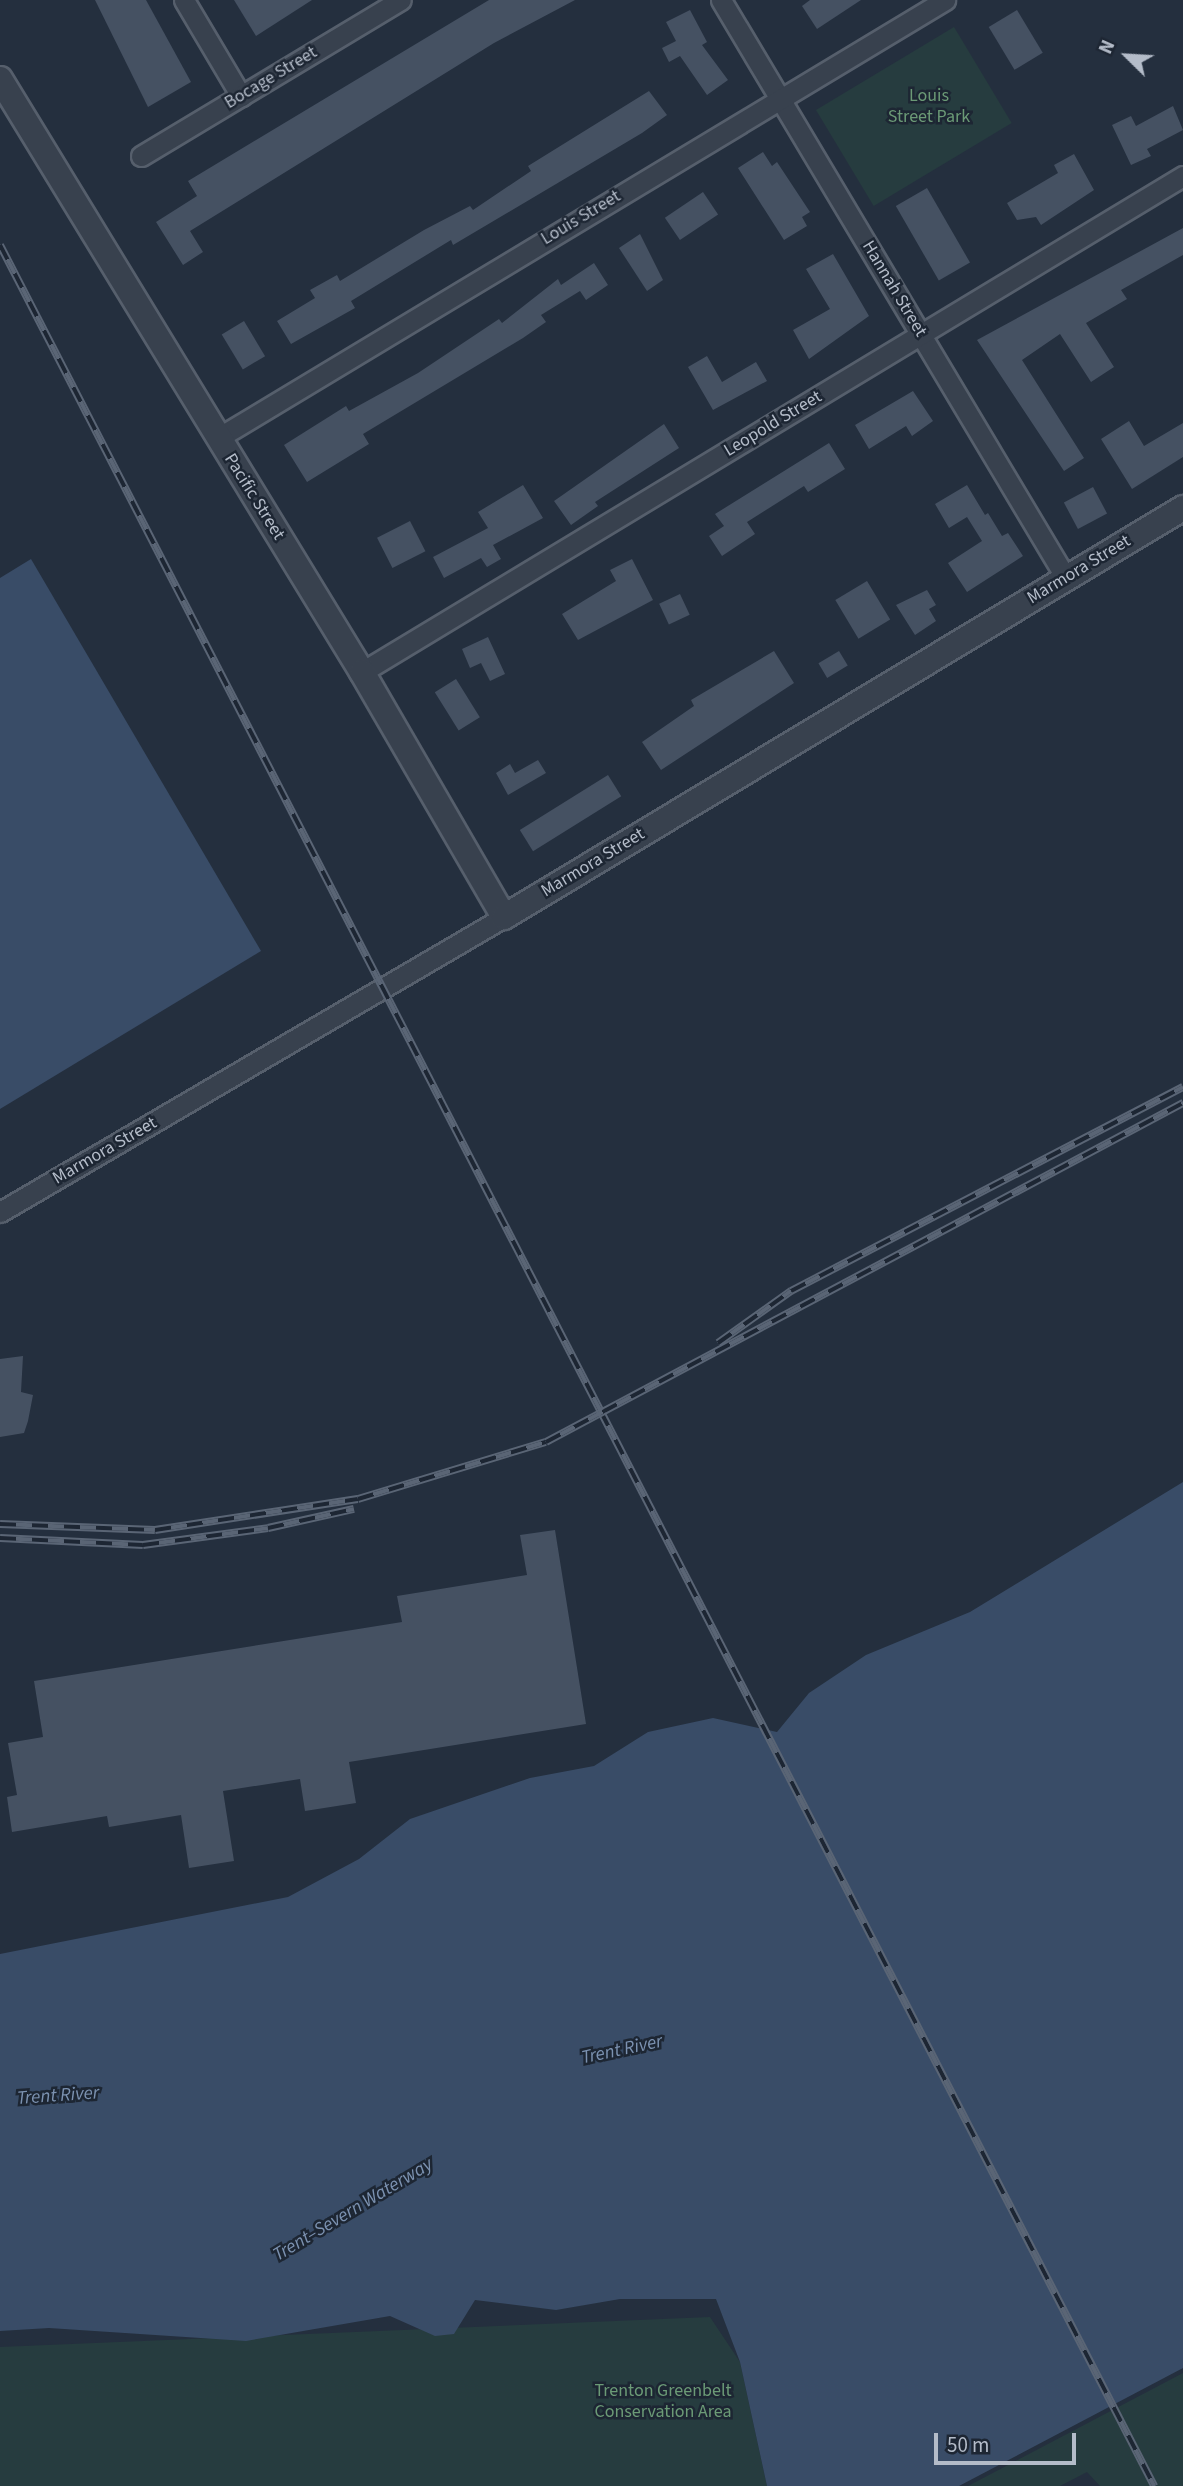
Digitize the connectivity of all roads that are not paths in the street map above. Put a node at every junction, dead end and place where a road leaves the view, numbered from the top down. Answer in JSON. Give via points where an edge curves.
{"nodes":[{"id":1,"x":184,"y":0,"type":"edge"},
{"id":2,"x":401,"y":0,"type":"edge"},
{"id":3,"x":721,"y":0,"type":"edge"},
{"id":4,"x":945,"y":0,"type":"edge"},
{"id":5,"x":0,"y":79,"type":"edge"},
{"id":6,"x":241,"y":96,"type":"junction"},
{"id":7,"x":779,"y":98,"type":"junction"},
{"id":8,"x":141,"y":156,"type":"dead end"},
{"id":9,"x":1183,"y":176,"type":"edge"},
{"id":10,"x":922,"y":334,"type":"junction"},
{"id":11,"x":218,"y":438,"type":"junction"},
{"id":12,"x":1183,"y":508,"type":"edge"},
{"id":13,"x":1066,"y":578,"type":"junction"},
{"id":14,"x":362,"y":672,"type":"junction"},
{"id":15,"x":504,"y":917,"type":"junction"},
{"id":16,"x":0,"y":1212,"type":"edge"}],
"edges":[{"from":1,"to":6,"type":"street"},
{"from":2,"to":6,"type":"street","name":"Bocage Street"},
{"from":3,"to":7,"type":"street","name":"Hannah Street"},
{"from":4,"to":7,"type":"street","name":"Louis Street"},
{"from":5,"to":11,"type":"street","name":"Pacific Street"},
{"from":6,"to":8,"type":"street","name":"Bocage Street"},
{"from":7,"to":10,"type":"street","name":"Hannah Street"},
{"from":7,"to":11,"type":"street","name":"Louis Street"},
{"from":9,"to":10,"type":"street","name":"Leopold Street"},
{"from":10,"to":13,"type":"street","name":"Hannah Street"},
{"from":10,"to":14,"type":"street","name":"Leopold Street"},
{"from":11,"to":14,"type":"street","name":"Pacific Street"},
{"from":12,"to":13,"type":"street","name":"Marmora Street"},
{"from":13,"to":15,"type":"street","name":"Marmora Street"},
{"from":14,"to":15,"type":"street","name":"Pacific Street"},
{"from":15,"to":16,"type":"street","name":"Marmora Street"}]}
